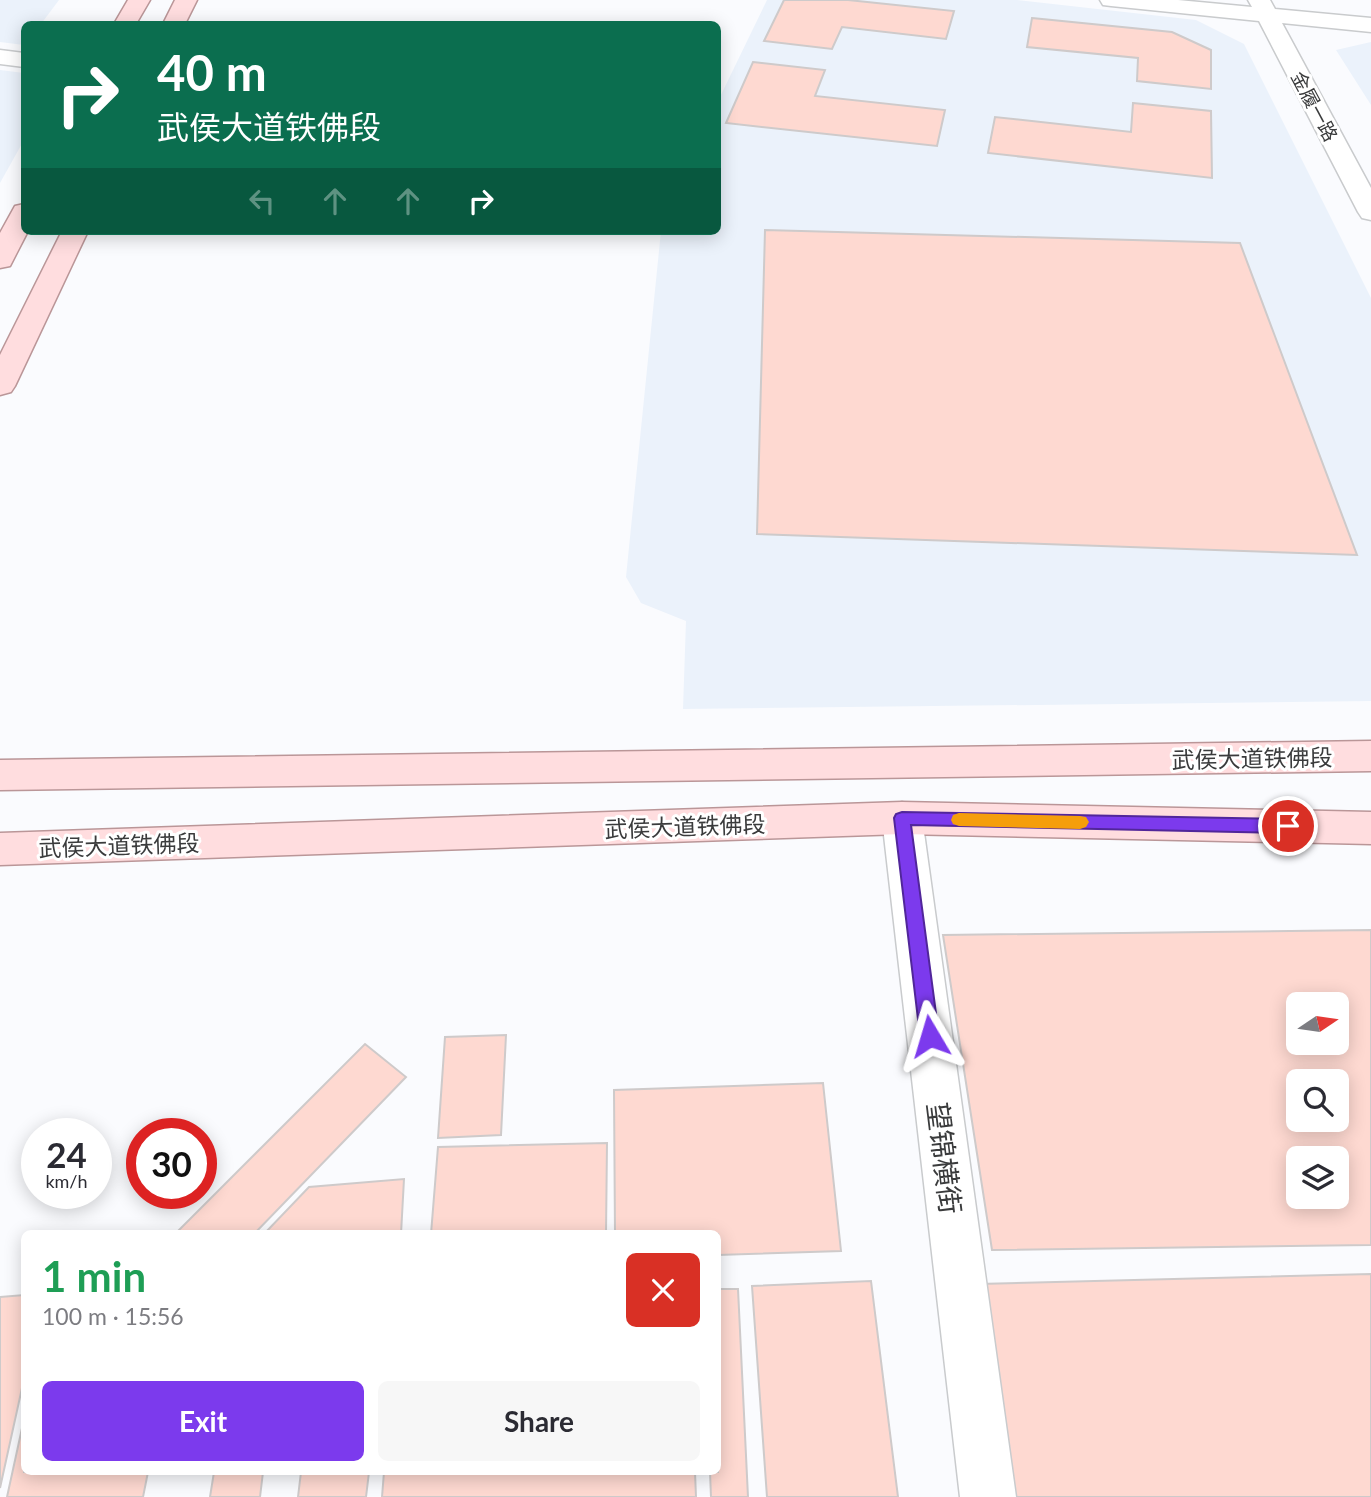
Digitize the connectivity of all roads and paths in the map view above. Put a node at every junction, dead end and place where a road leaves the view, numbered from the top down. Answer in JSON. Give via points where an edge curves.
{"nodes":[{"id":1,"x":139,"y":0,"type":"edge"},
{"id":2,"x":186,"y":0,"type":"edge"},
{"id":3,"x":1111,"y":0,"type":"edge"},
{"id":4,"x":1259,"y":4,"type":"edge"},
{"id":5,"x":1371,"y":11,"type":"edge"},
{"id":6,"x":127,"y":21,"type":"edge"},
{"id":7,"x":176,"y":21,"type":"edge"},
{"id":8,"x":1371,"y":25,"type":"edge"},
{"id":9,"x":0,"y":57,"type":"edge"},
{"id":10,"x":21,"y":60,"type":"edge"},
{"id":11,"x":1371,"y":212,"type":"edge"},
{"id":12,"x":21,"y":218,"type":"edge"},
{"id":13,"x":73,"y":235,"type":"edge"},
{"id":14,"x":0,"y":260,"type":"edge"},
{"id":15,"x":0,"y":386,"type":"edge"},
{"id":16,"x":1371,"y":756,"type":"edge"},
{"id":17,"x":0,"y":775,"type":"edge"},
{"id":18,"x":902,"y":818,"type":"junction"},
{"id":19,"x":1371,"y":828,"type":"edge"},
{"id":20,"x":0,"y":849,"type":"edge"},
{"id":21,"x":988,"y":1497,"type":"edge"}],
"edges":[{"from":1,"to":6,"type":"main road"},
{"from":2,"to":7,"type":"main road"},
{"from":3,"to":4,"type":"street"},
{"from":4,"to":5,"type":"street"},
{"from":4,"to":8,"type":"street"},
{"from":4,"to":11,"type":"street","name":"金履一路"},
{"from":9,"to":10,"type":"street"},
{"from":12,"to":14,"type":"main road"},
{"from":13,"to":15,"type":"main road"},
{"from":16,"to":17,"type":"main road","name":"武侯大道铁佛段"},
{"from":18,"to":19,"type":"main road","name":"武侯大道铁佛段"},
{"from":18,"to":20,"type":"main road","name":"武侯大道铁佛段"},
{"from":18,"to":21,"type":"street","name":"望锦横街"}]}
